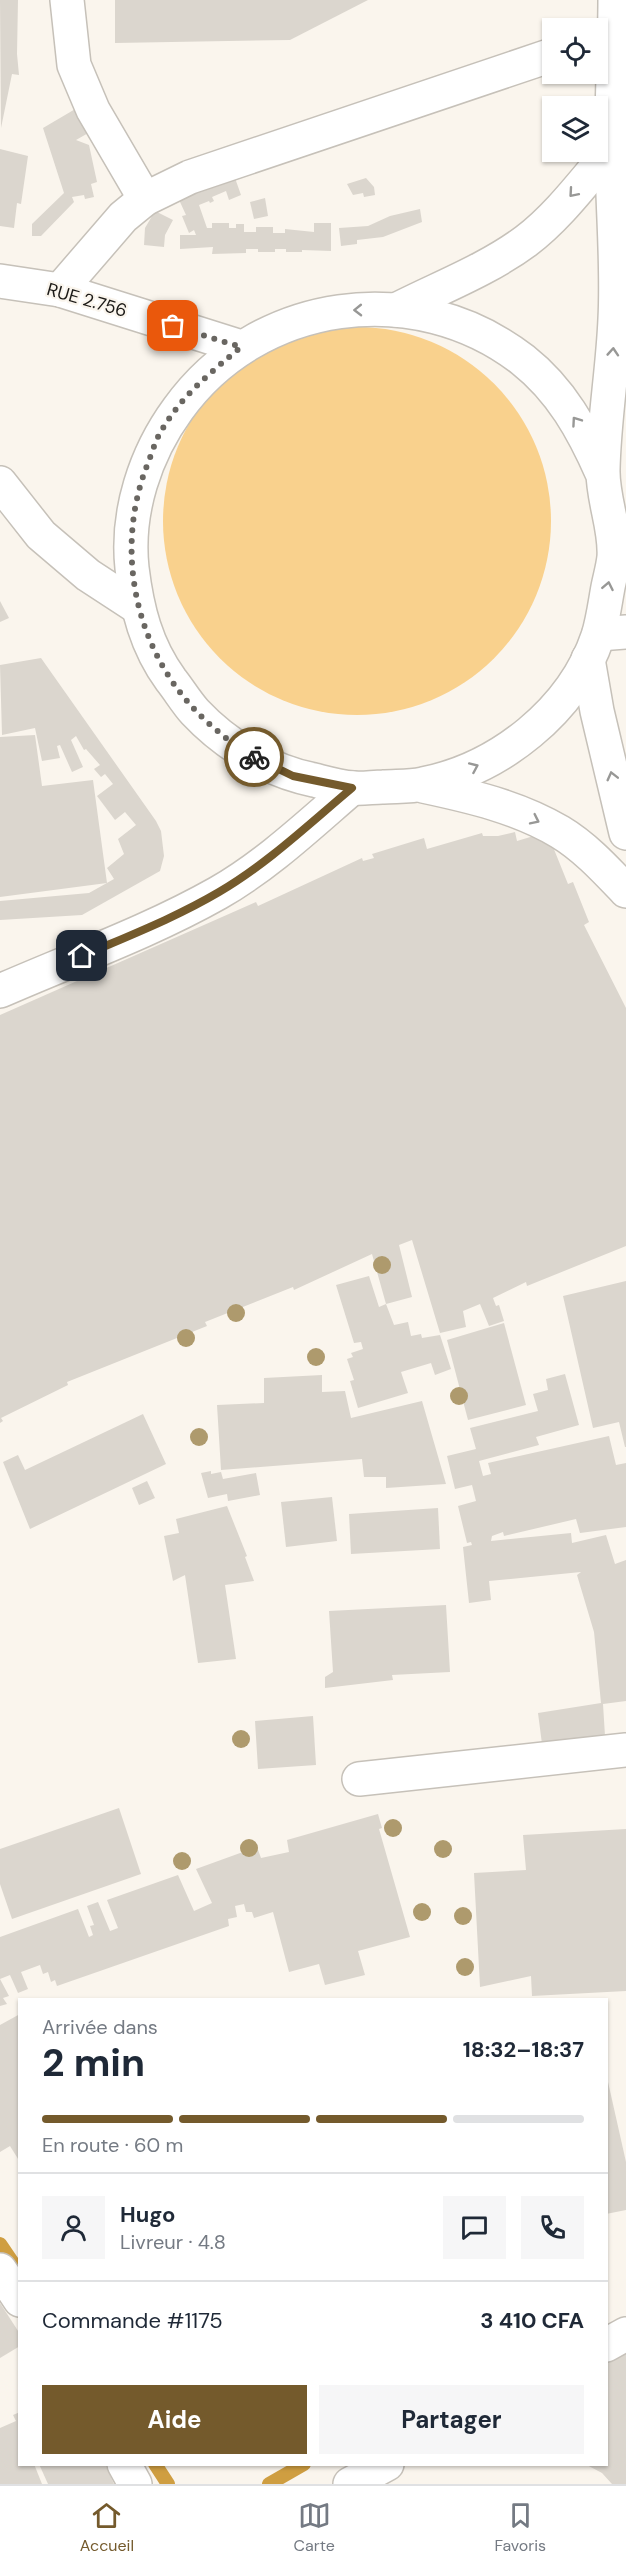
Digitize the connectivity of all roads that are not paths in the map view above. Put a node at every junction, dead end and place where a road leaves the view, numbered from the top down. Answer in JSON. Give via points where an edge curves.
{"nodes":[{"id":1,"x":66,"y":0,"type":"edge"},
{"id":2,"x":615,"y":0,"type":"edge"},
{"id":3,"x":608,"y":29,"type":"edge"},
{"id":4,"x":542,"y":58,"type":"edge"},
{"id":5,"x":608,"y":74,"type":"edge"},
{"id":6,"x":612,"y":149,"type":"junction"},
{"id":7,"x":145,"y":199,"type":"junction"},
{"id":8,"x":0,"y":281,"type":"edge"},
{"id":9,"x":60,"y":290,"type":"junction"},
{"id":10,"x":396,"y":310,"type":"junction"},
{"id":11,"x":241,"y":347,"type":"junction"},
{"id":12,"x":602,"y":473,"type":"junction"},
{"id":13,"x":0,"y":483,"type":"edge"},
{"id":14,"x":619,"y":535,"type":"edge"},
{"id":15,"x":137,"y":607,"type":"junction"},
{"id":16,"x":604,"y":641,"type":"edge"},
{"id":17,"x":418,"y":785,"type":"junction"},
{"id":18,"x":352,"y":788,"type":"junction"},
{"id":19,"x":626,"y":833,"type":"edge"},
{"id":20,"x":626,"y":891,"type":"edge"},
{"id":21,"x":0,"y":991,"type":"edge"},
{"id":22,"x":626,"y":1750,"type":"edge"},
{"id":23,"x":359,"y":1779,"type":"dead end"},
{"id":24,"x":0,"y":2270,"type":"edge"},
{"id":25,"x":18,"y":2297,"type":"edge"},
{"id":26,"x":626,"y":2334,"type":"edge"},
{"id":27,"x":608,"y":2344,"type":"edge"},
{"id":28,"x":125,"y":2466,"type":"edge"},
{"id":29,"x":383,"y":2466,"type":"edge"},
{"id":30,"x":135,"y":2484,"type":"edge"},
{"id":31,"x":350,"y":2484,"type":"edge"}],
"edges":[{"from":1,"to":7,"type":"main road","via":[[74,65],[93,110]]},
{"from":2,"to":3,"type":"main road"},
{"from":4,"to":7,"type":"main road","via":[[190,177]]},
{"from":5,"to":6,"type":"main road"},
{"from":6,"to":10,"type":"main road","one_way":true,"via":[[528,240]]},
{"from":12,"to":6,"type":"main road","one_way":true,"via":[[617,256]]},
{"from":7,"to":9,"type":"main road","via":[[123,217]]},
{"from":8,"to":9,"type":"main road","name":"RUE 2.756"},
{"from":9,"to":11,"type":"main road","name":"RUE 2.756"},
{"from":10,"to":11,"type":"main road","one_way":true,"via":[[342,310],[300,320]]},
{"from":12,"to":10,"type":"main road","one_way":true,"via":[[583,431],[557,393],[524,361],[485,335],[442,318]]},
{"from":11,"to":15,"type":"main road","via":[[195,385],[160,434],[151,456],[138,489],[130,548]]},
{"from":12,"to":14,"type":"main road"},
{"from":13,"to":15,"type":"main road","via":[[41,535],[88,575]]},
{"from":16,"to":14,"type":"main road","one_way":true},
{"from":15,"to":18,"type":"main road","via":[[159,663],[194,711],[239,750],[293,776]]},
{"from":17,"to":16,"type":"main road","one_way":true,"via":[[454,776],[518,742],[545,718]]},
{"from":19,"to":16,"type":"main road","one_way":true,"via":[[597,711]]},
{"from":17,"to":18,"type":"main road"},
{"from":17,"to":20,"type":"main road","one_way":true,"via":[[479,798],[561,832],[600,863]]},
{"from":18,"to":21,"type":"main road","via":[[220,892]]},
{"from":22,"to":23,"type":"main road"},
{"from":24,"to":25,"type":"main road"},
{"from":26,"to":27,"type":"main road"},
{"from":28,"to":30,"type":"main road"},
{"from":29,"to":31,"type":"main road"}]}
